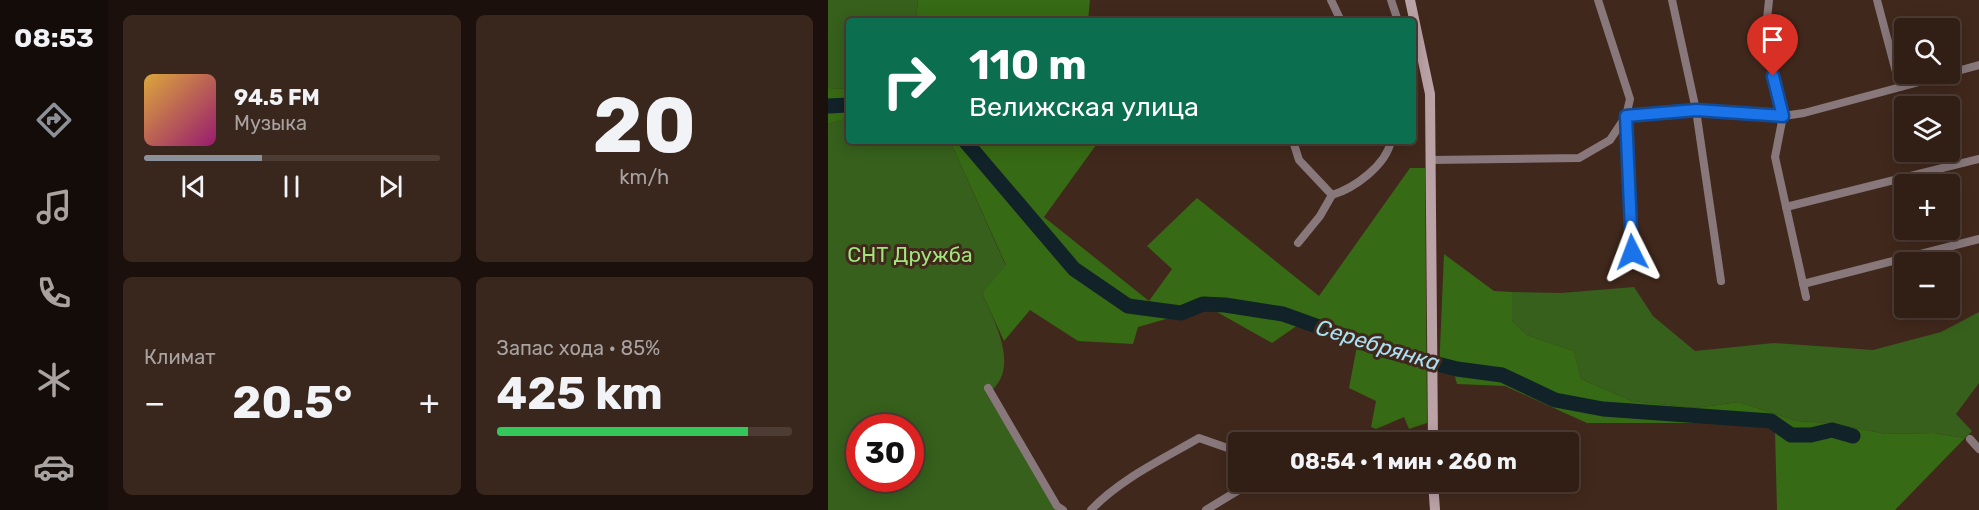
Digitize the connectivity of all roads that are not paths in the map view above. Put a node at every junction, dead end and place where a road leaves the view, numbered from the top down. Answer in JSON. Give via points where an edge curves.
{"nodes":[{"id":1,"x":1330,"y":0,"type":"edge"},
{"id":2,"x":1391,"y":0,"type":"edge"},
{"id":3,"x":1410,"y":0,"type":"edge"},
{"id":4,"x":1598,"y":0,"type":"edge"},
{"id":5,"x":1672,"y":0,"type":"edge"},
{"id":6,"x":1769,"y":0,"type":"edge"},
{"id":7,"x":1876,"y":0,"type":"edge"},
{"id":8,"x":1339,"y":18,"type":"edge"},
{"id":9,"x":1397,"y":18,"type":"edge"},
{"id":10,"x":1414,"y":18,"type":"edge"},
{"id":11,"x":1416,"y":28,"type":"edge"},
{"id":12,"x":1979,"y":65,"type":"edge"},
{"id":13,"x":1960,"y":70,"type":"edge"},
{"id":14,"x":1911,"y":84,"type":"edge"},
{"id":15,"x":1900,"y":87,"type":"junction"},
{"id":16,"x":1696,"y":110,"type":"junction"},
{"id":17,"x":1626,"y":116,"type":"junction"},
{"id":18,"x":1783,"y":116,"type":"junction"},
{"id":19,"x":1294,"y":144,"type":"edge"},
{"id":20,"x":1390,"y":144,"type":"edge"},
{"id":21,"x":1979,"y":159,"type":"edge"},
{"id":22,"x":1431,"y":160,"type":"junction"},
{"id":23,"x":1332,"y":195,"type":"junction"},
{"id":24,"x":1786,"y":207,"type":"junction"},
{"id":25,"x":1979,"y":240,"type":"edge"},
{"id":26,"x":1298,"y":243,"type":"dead end"},
{"id":27,"x":1632,"y":252,"type":"dead end"},
{"id":28,"x":1721,"y":281,"type":"dead end"},
{"id":29,"x":1803,"y":284,"type":"junction"},
{"id":30,"x":1806,"y":297,"type":"dead end"},
{"id":31,"x":988,"y":388,"type":"dead end"},
{"id":32,"x":1433,"y":432,"type":"edge"},
{"id":33,"x":1970,"y":439,"type":"dead end"},
{"id":34,"x":1228,"y":448,"type":"edge"},
{"id":35,"x":1979,"y":449,"type":"edge"},
{"id":36,"x":1235,"y":492,"type":"edge"},
{"id":37,"x":1434,"y":492,"type":"edge"},
{"id":38,"x":1063,"y":510,"type":"edge"},
{"id":39,"x":1090,"y":510,"type":"edge"},
{"id":40,"x":1206,"y":510,"type":"edge"},
{"id":41,"x":1435,"y":510,"type":"edge"}],
"edges":[{"from":1,"to":8,"type":"street"},
{"from":2,"to":9,"type":"street"},
{"from":3,"to":10,"type":"street"},
{"from":4,"to":17,"type":"street","via":[[1630,99]]},
{"from":5,"to":16,"type":"street"},
{"from":6,"to":18,"type":"street","via":[[1765,38]]},
{"from":7,"to":15,"type":"street"},
{"from":11,"to":22,"type":"street","via":[[1430,94]]},
{"from":12,"to":13,"type":"street"},
{"from":14,"to":15,"type":"street"},
{"from":15,"to":18,"type":"street"},
{"from":16,"to":17,"type":"street"},
{"from":16,"to":18,"type":"street"},
{"from":16,"to":28,"type":"street"},
{"from":17,"to":22,"type":"street","via":[[1610,140],[1579,158]]},
{"from":17,"to":27,"type":"street"},
{"from":18,"to":24,"type":"street","via":[[1775,157]]},
{"from":19,"to":23,"type":"street","via":[[1299,160]]},
{"from":20,"to":23,"type":"street","via":[[1389,153],[1350,189]]},
{"from":21,"to":24,"type":"street"},
{"from":22,"to":32,"type":"street"},
{"from":23,"to":26,"type":"street"},
{"from":24,"to":29,"type":"street"},
{"from":25,"to":29,"type":"street"},
{"from":29,"to":30,"type":"street"},
{"from":31,"to":38,"type":"street","via":[[1057,506]]},
{"from":33,"to":35,"type":"street"},
{"from":34,"to":39,"type":"street","via":[[1199,438],[1155,463]]},
{"from":36,"to":40,"type":"street"},
{"from":37,"to":41,"type":"street"}]}
